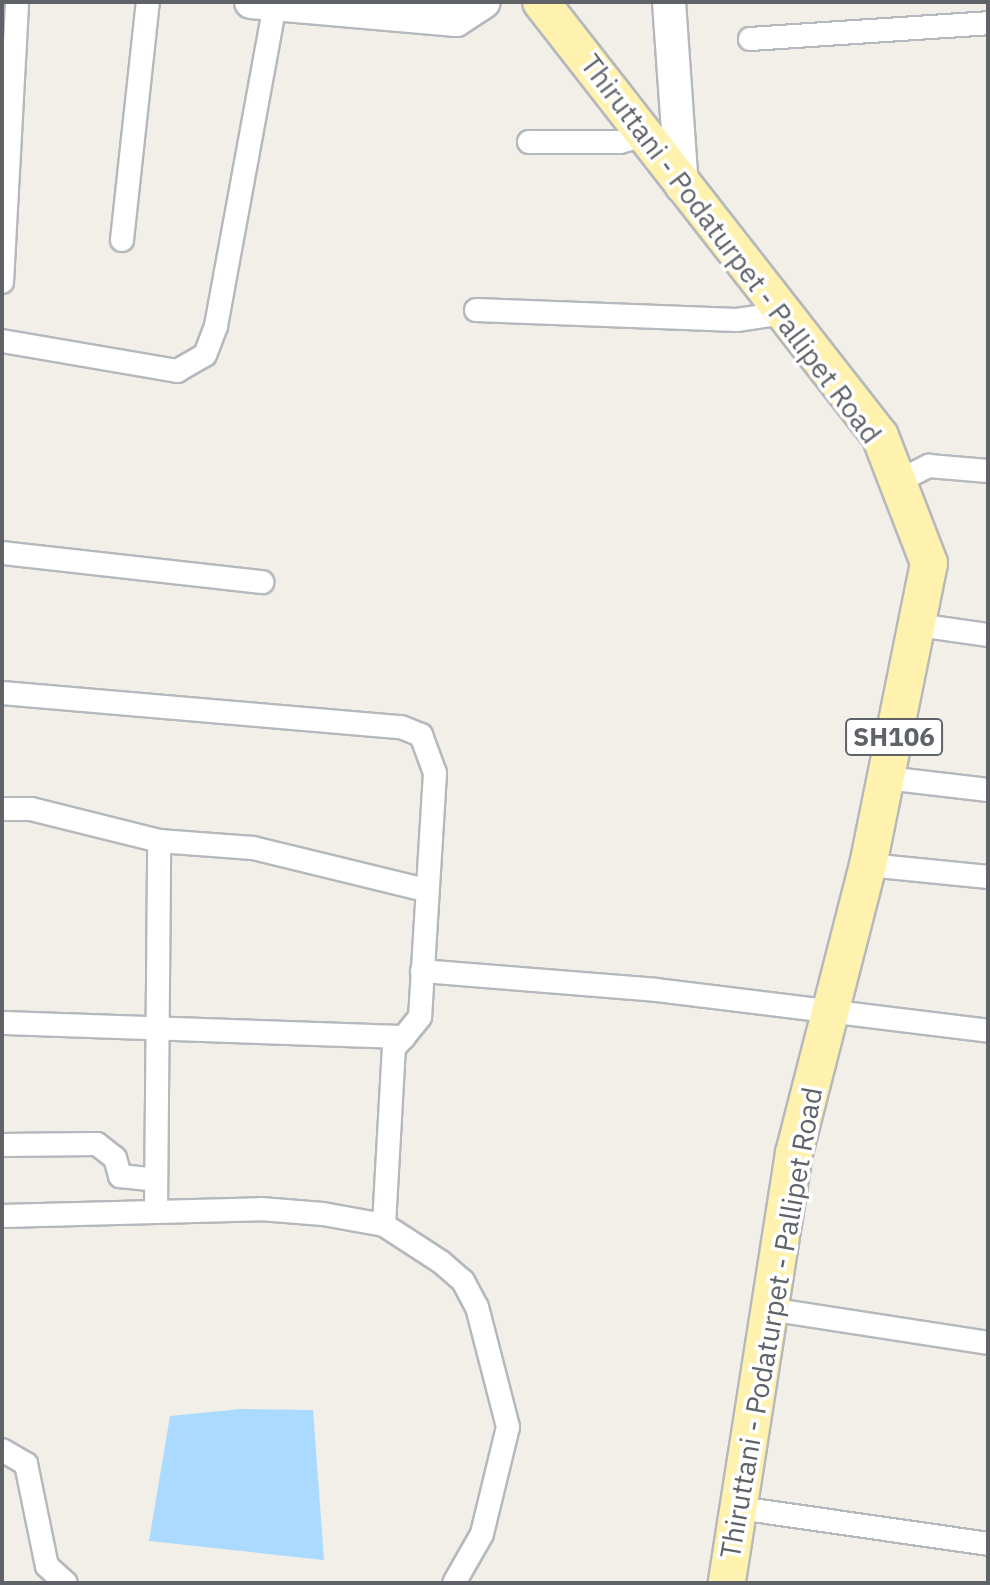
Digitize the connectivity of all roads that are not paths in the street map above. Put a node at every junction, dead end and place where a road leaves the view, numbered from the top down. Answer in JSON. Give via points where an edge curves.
{"nodes":[{"id":1,"x":17,"y":2,"type":"edge"},
{"id":2,"x":148,"y":2,"type":"edge"},
{"id":3,"x":484,"y":2,"type":"edge"},
{"id":4,"x":541,"y":2,"type":"edge"},
{"id":5,"x":669,"y":2,"type":"edge"},
{"id":6,"x":263,"y":3,"type":"edge"},
{"id":7,"x":317,"y":5,"type":"edge"},
{"id":8,"x":988,"y":23,"type":"edge"},
{"id":9,"x":750,"y":39,"type":"dead end"},
{"id":10,"x":645,"y":135,"type":"junction"},
{"id":11,"x":529,"y":142,"type":"dead end"},
{"id":12,"x":682,"y":187,"type":"junction"},
{"id":13,"x":122,"y":240,"type":"dead end"},
{"id":14,"x":2,"y":282,"type":"edge"},
{"id":15,"x":476,"y":310,"type":"dead end"},
{"id":16,"x":784,"y":313,"type":"junction"},
{"id":17,"x":2,"y":341,"type":"edge"},
{"id":18,"x":988,"y":471,"type":"edge"},
{"id":19,"x":897,"y":482,"type":"junction"},
{"id":20,"x":2,"y":553,"type":"edge"},
{"id":21,"x":262,"y":582,"type":"dead end"},
{"id":22,"x":917,"y":625,"type":"junction"},
{"id":23,"x":988,"y":635,"type":"edge"},
{"id":24,"x":2,"y":693,"type":"edge"},
{"id":25,"x":886,"y":778,"type":"junction"},
{"id":26,"x":988,"y":790,"type":"edge"},
{"id":27,"x":2,"y":809,"type":"edge"},
{"id":28,"x":159,"y":841,"type":"junction"},
{"id":29,"x":868,"y":865,"type":"junction"},
{"id":30,"x":988,"y":877,"type":"edge"},
{"id":31,"x":425,"y":890,"type":"junction"},
{"id":32,"x":422,"y":971,"type":"junction"},
{"id":33,"x":832,"y":1011,"type":"junction"},
{"id":34,"x":2,"y":1023,"type":"edge"},
{"id":35,"x":155,"y":1030,"type":"junction"},
{"id":36,"x":988,"y":1031,"type":"edge"},
{"id":37,"x":404,"y":1037,"type":"junction"},
{"id":38,"x":2,"y":1145,"type":"edge"},
{"id":39,"x":156,"y":1180,"type":"junction"},
{"id":40,"x":156,"y":1210,"type":"junction"},
{"id":41,"x":2,"y":1216,"type":"edge"},
{"id":42,"x":384,"y":1225,"type":"junction"},
{"id":43,"x":769,"y":1309,"type":"junction"},
{"id":44,"x":988,"y":1343,"type":"edge"},
{"id":45,"x":2,"y":1450,"type":"edge"},
{"id":46,"x":739,"y":1508,"type":"junction"},
{"id":47,"x":988,"y":1544,"type":"edge"},
{"id":48,"x":66,"y":1583,"type":"edge"},
{"id":49,"x":454,"y":1583,"type":"edge"},
{"id":50,"x":727,"y":1583,"type":"edge"}],
"edges":[{"from":1,"to":14,"type":"street"},
{"from":2,"to":13,"type":"street"},
{"from":3,"to":7,"type":"main road","via":[[456,20]]},
{"from":4,"to":10,"type":"main road","name":"Thiruttani - Podaturpet - Pallipet Road","number":"SH106"},
{"from":5,"to":12,"type":"main road"},
{"from":6,"to":7,"type":"main road"},
{"from":6,"to":17,"type":"street","via":[[216,326],[205,355],[177,371]]},
{"from":8,"to":9,"type":"street"},
{"from":10,"to":11,"type":"street","via":[[620,142]]},
{"from":10,"to":12,"type":"main road","name":"Thiruttani - Podaturpet - Pallipet Road","number":"SH106"},
{"from":12,"to":16,"type":"main road","name":"Thiruttani - Podaturpet - Pallipet Road","number":"SH106"},
{"from":15,"to":16,"type":"street","via":[[737,320]]},
{"from":16,"to":19,"type":"main road","name":"Thiruttani - Podaturpet - Pallipet Road","number":"SH106","via":[[880,436]]},
{"from":18,"to":19,"type":"street","via":[[929,466]]},
{"from":19,"to":22,"type":"main road","name":"Thiruttani - Podaturpet - Pallipet Road","number":"SH106","via":[[929,563]]},
{"from":20,"to":21,"type":"street"},
{"from":22,"to":23,"type":"street"},
{"from":22,"to":25,"type":"main road","name":"Thiruttani - Podaturpet - Pallipet Road","number":"SH106"},
{"from":24,"to":31,"type":"street","via":[[401,727],[421,735],[435,773]]},
{"from":25,"to":26,"type":"street"},
{"from":25,"to":29,"type":"main road","name":"Thiruttani - Podaturpet - Pallipet Road","number":"SH106"},
{"from":27,"to":28,"type":"street","via":[[31,809]]},
{"from":28,"to":31,"type":"street","via":[[253,848]]},
{"from":28,"to":35,"type":"street"},
{"from":29,"to":30,"type":"street"},
{"from":29,"to":33,"type":"main road","name":"Thiruttani - Podaturpet - Pallipet Road","number":"SH106"},
{"from":31,"to":32,"type":"street"},
{"from":32,"to":33,"type":"street"},
{"from":32,"to":37,"type":"street","via":[[420,1017]]},
{"from":33,"to":36,"type":"street"},
{"from":33,"to":43,"type":"main road","name":"Thiruttani - Podaturpet - Pallipet Road","number":"SH106","via":[[794,1153]]},
{"from":34,"to":35,"type":"street"},
{"from":35,"to":37,"type":"street"},
{"from":35,"to":39,"type":"street"},
{"from":37,"to":42,"type":"street","via":[[394,1048]]},
{"from":38,"to":39,"type":"street","via":[[97,1144],[115,1158],[120,1176]]},
{"from":39,"to":40,"type":"street"},
{"from":40,"to":41,"type":"street"},
{"from":40,"to":42,"type":"street","via":[[261,1209]]},
{"from":42,"to":49,"type":"street","via":[[463,1281],[500,1381],[508,1427],[499,1482],[482,1534]]},
{"from":43,"to":44,"type":"street"},
{"from":43,"to":46,"type":"main road","name":"Thiruttani - Podaturpet - Pallipet Road","number":"SH106"},
{"from":45,"to":48,"type":"street","via":[[26,1464],[47,1566]]},
{"from":46,"to":47,"type":"street"},
{"from":46,"to":50,"type":"main road","name":"Thiruttani - Podaturpet - Pallipet Road","number":"SH106"}]}
